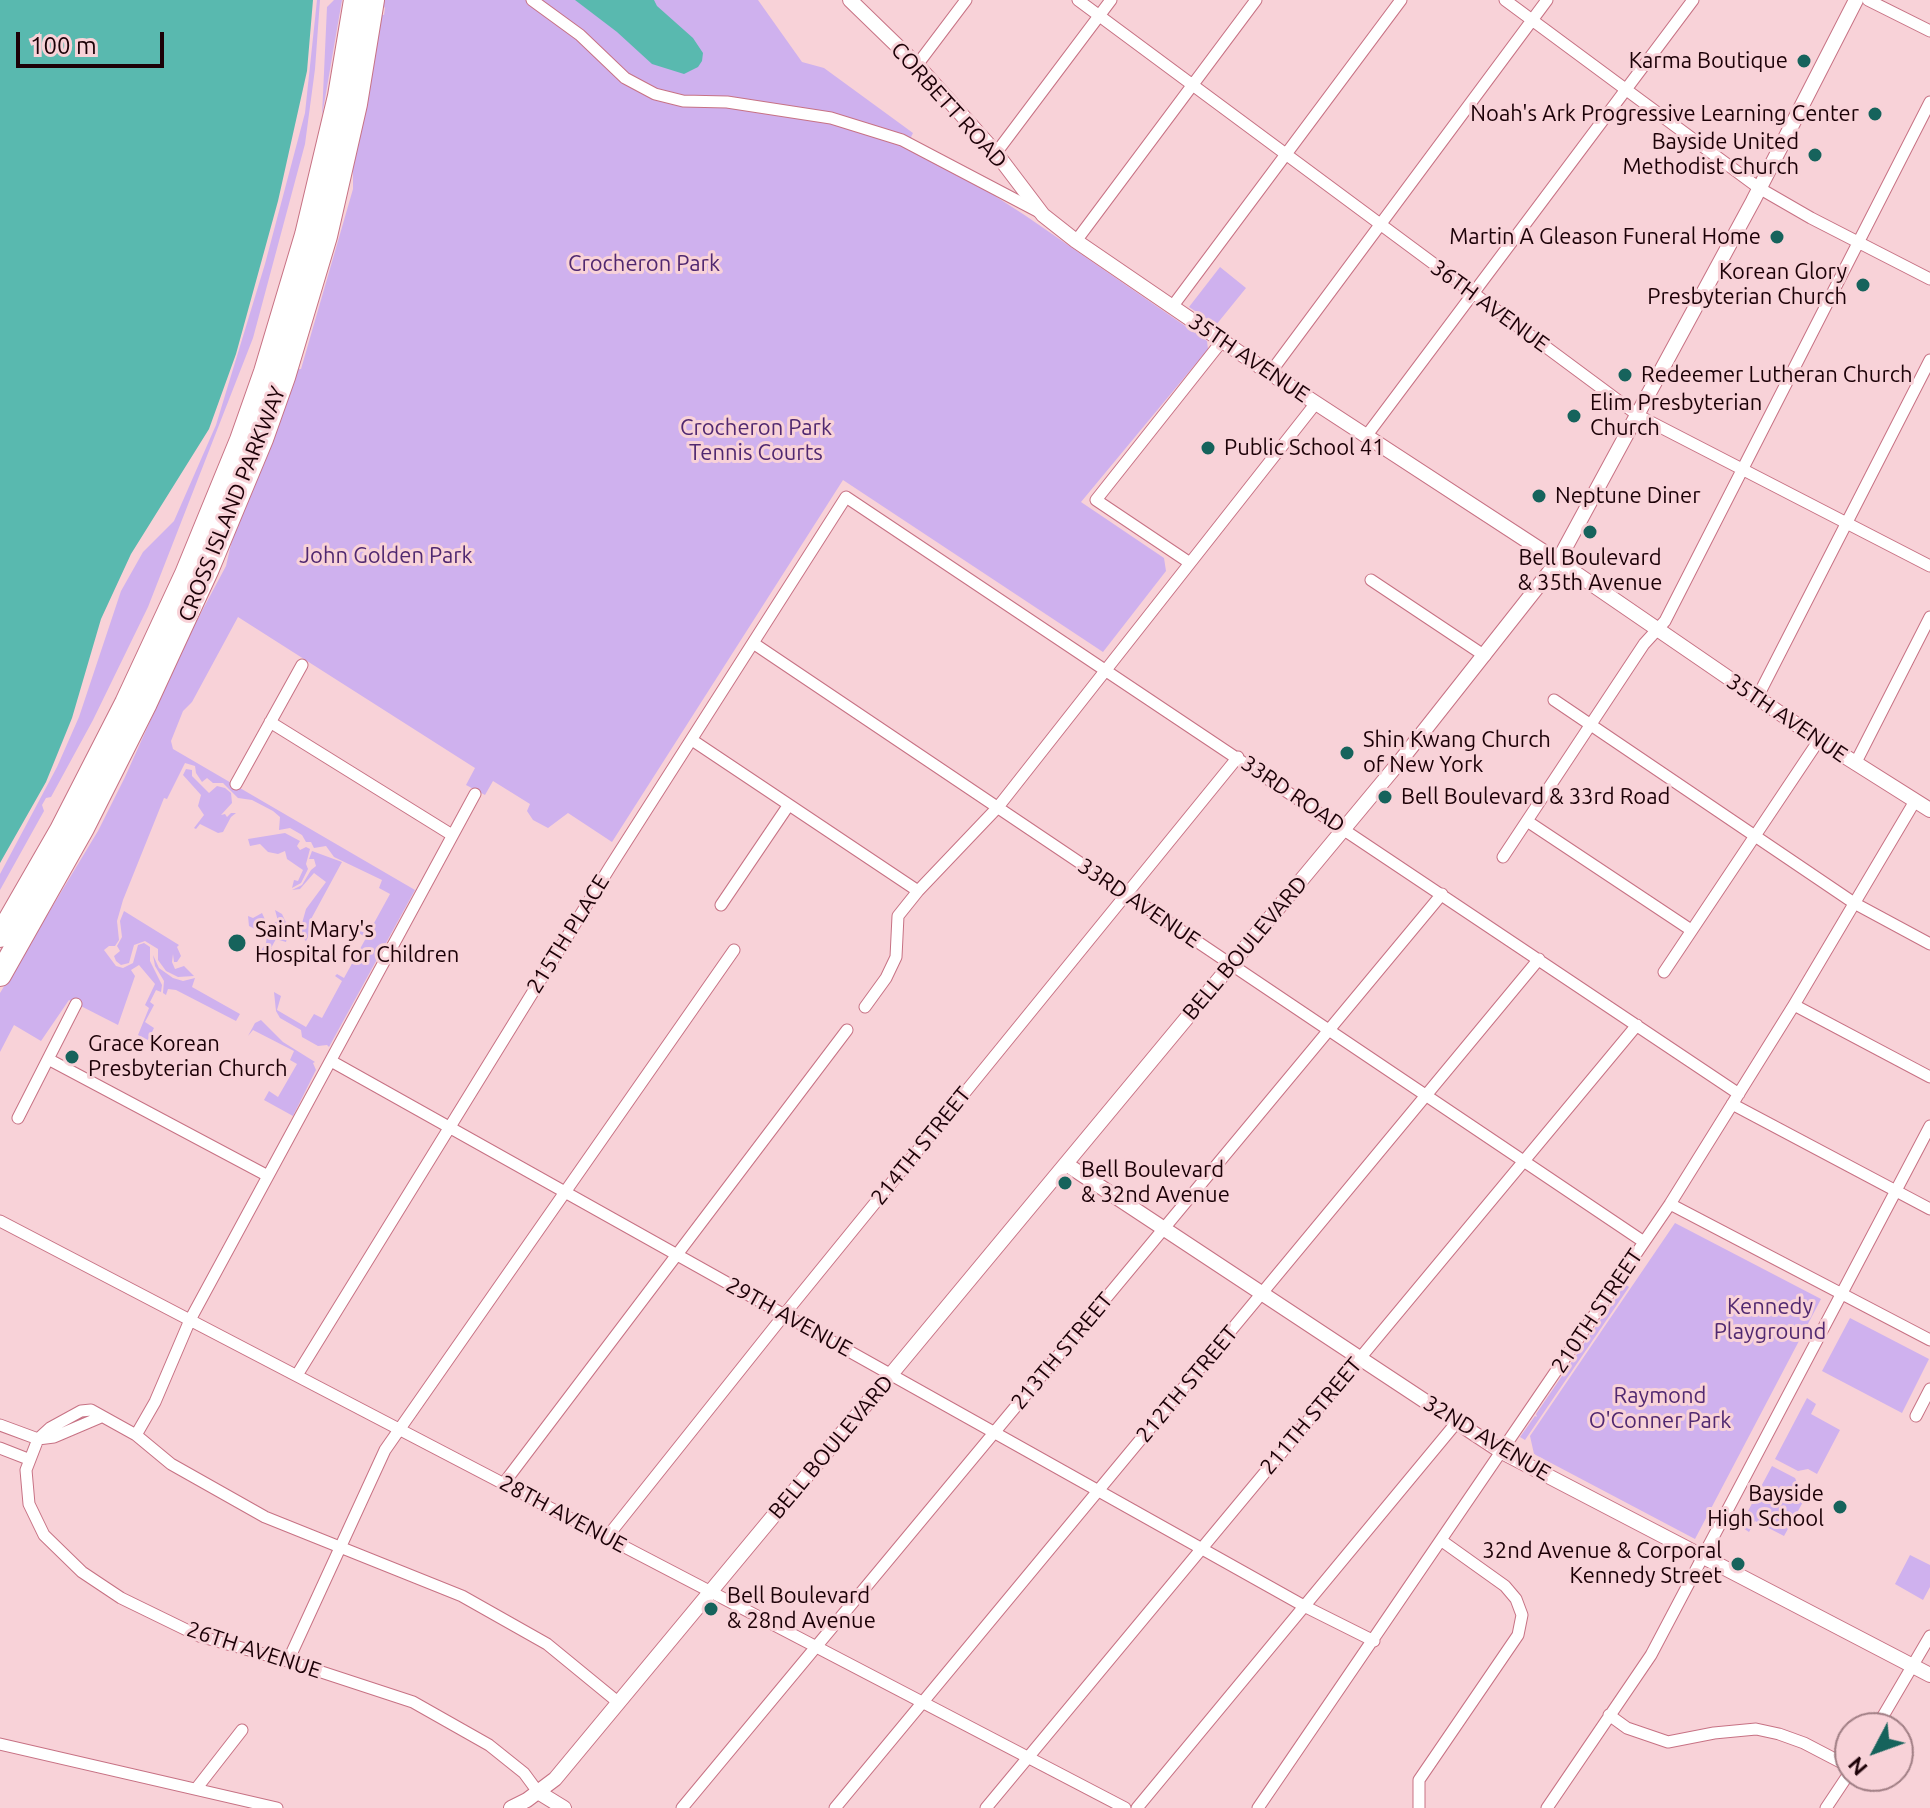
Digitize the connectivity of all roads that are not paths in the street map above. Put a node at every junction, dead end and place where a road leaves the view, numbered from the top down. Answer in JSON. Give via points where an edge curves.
{"nodes":[{"id":1,"x":355,"y":0,"type":"edge"},
{"id":2,"x":373,"y":0,"type":"edge"},
{"id":3,"x":532,"y":0,"type":"edge"},
{"id":4,"x":850,"y":0,"type":"edge"},
{"id":5,"x":966,"y":0,"type":"edge"},
{"id":6,"x":1078,"y":0,"type":"edge"},
{"id":7,"x":1111,"y":0,"type":"edge"},
{"id":8,"x":1256,"y":0,"type":"edge"},
{"id":9,"x":1401,"y":0,"type":"edge"},
{"id":10,"x":1505,"y":0,"type":"edge"},
{"id":11,"x":1547,"y":0,"type":"edge"},
{"id":12,"x":1693,"y":0,"type":"edge"},
{"id":13,"x":1856,"y":0,"type":"edge"},
{"id":14,"x":1868,"y":0,"type":"edge"},
{"id":15,"x":1100,"y":16,"type":"junction"},
{"id":16,"x":1532,"y":20,"type":"junction"},
{"id":17,"x":1930,"y":31,"type":"edge"},
{"id":18,"x":917,"y":65,"type":"junction"},
{"id":19,"x":1193,"y":85,"type":"junction"},
{"id":20,"x":1626,"y":90,"type":"junction"},
{"id":21,"x":1930,"y":102,"type":"edge"},
{"id":22,"x":996,"y":153,"type":"junction"},
{"id":23,"x":1287,"y":155,"type":"junction"},
{"id":24,"x":1759,"y":188,"type":"junction"},
{"id":25,"x":1043,"y":215,"type":"junction"},
{"id":26,"x":1379,"y":224,"type":"junction"},
{"id":27,"x":1076,"y":241,"type":"junction"},
{"id":28,"x":1859,"y":243,"type":"junction"},
{"id":29,"x":1930,"y":279,"type":"edge"},
{"id":30,"x":1473,"y":293,"type":"junction"},
{"id":31,"x":1172,"y":307,"type":"junction"},
{"id":32,"x":1222,"y":341,"type":"junction"},
{"id":33,"x":1930,"y":360,"type":"edge"},
{"id":34,"x":1270,"y":373,"type":"junction"},
{"id":35,"x":1316,"y":403,"type":"junction"},
{"id":36,"x":1639,"y":416,"type":"junction"},
{"id":37,"x":1367,"y":435,"type":"junction"},
{"id":38,"x":1743,"y":471,"type":"junction"},
{"id":39,"x":846,"y":497,"type":"joint"},
{"id":40,"x":1847,"y":524,"type":"junction"},
{"id":41,"x":1558,"y":561,"type":"junction"},
{"id":42,"x":1190,"y":563,"type":"junction"},
{"id":43,"x":1930,"y":566,"type":"edge"},
{"id":44,"x":1371,"y":580,"type":"dead end"},
{"id":45,"x":1930,"y":617,"type":"edge"},
{"id":46,"x":1657,"y":630,"type":"junction"},
{"id":47,"x":753,"y":643,"type":"junction"},
{"id":48,"x":1485,"y":656,"type":"junction"},
{"id":49,"x":302,"y":665,"type":"dead end"},
{"id":50,"x":1107,"y":669,"type":"junction"},
{"id":51,"x":1757,"y":698,"type":"junction"},
{"id":52,"x":1554,"y":700,"type":"dead end"},
{"id":53,"x":270,"y":722,"type":"junction"},
{"id":54,"x":1592,"y":725,"type":"junction"},
{"id":55,"x":692,"y":740,"type":"junction"},
{"id":56,"x":1819,"y":740,"type":"junction"},
{"id":57,"x":1238,"y":757,"type":"junction"},
{"id":58,"x":1855,"y":764,"type":"junction"},
{"id":59,"x":236,"y":784,"type":"dead end"},
{"id":60,"x":475,"y":794,"type":"dead end"},
{"id":61,"x":1915,"y":801,"type":"junction"},
{"id":62,"x":788,"y":806,"type":"junction"},
{"id":63,"x":998,"y":807,"type":"junction"},
{"id":64,"x":1930,"y":810,"type":"edge"},
{"id":65,"x":1527,"y":821,"type":"junction"},
{"id":66,"x":1344,"y":829,"type":"junction"},
{"id":67,"x":1755,"y":834,"type":"junction"},
{"id":68,"x":452,"y":835,"type":"junction"},
{"id":69,"x":1503,"y":857,"type":"dead end"},
{"id":70,"x":918,"y":891,"type":"junction"},
{"id":71,"x":1126,"y":894,"type":"junction"},
{"id":72,"x":1442,"y":894,"type":"junction"},
{"id":73,"x":1854,"y":903,"type":"junction"},
{"id":74,"x":721,"y":905,"type":"dead end"},
{"id":75,"x":1691,"y":930,"type":"junction"},
{"id":76,"x":0,"y":936,"type":"edge"},
{"id":77,"x":1930,"y":944,"type":"edge"},
{"id":78,"x":734,"y":950,"type":"dead end"},
{"id":79,"x":1539,"y":959,"type":"junction"},
{"id":80,"x":1232,"y":965,"type":"junction"},
{"id":81,"x":1664,"y":972,"type":"dead end"},
{"id":82,"x":0,"y":975,"type":"edge"},
{"id":83,"x":76,"y":1004,"type":"dead end"},
{"id":84,"x":1794,"y":1005,"type":"junction"},
{"id":85,"x":865,"y":1007,"type":"dead end"},
{"id":86,"x":1637,"y":1025,"type":"junction"},
{"id":87,"x":847,"y":1030,"type":"dead end"},
{"id":88,"x":1329,"y":1030,"type":"junction"},
{"id":89,"x":48,"y":1059,"type":"junction"},
{"id":90,"x":331,"y":1061,"type":"junction"},
{"id":91,"x":1930,"y":1077,"type":"edge"},
{"id":92,"x":1427,"y":1096,"type":"junction"},
{"id":93,"x":1736,"y":1099,"type":"junction"},
{"id":94,"x":18,"y":1118,"type":"dead end"},
{"id":95,"x":450,"y":1126,"type":"junction"},
{"id":96,"x":1930,"y":1126,"type":"edge"},
{"id":97,"x":1524,"y":1161,"type":"junction"},
{"id":98,"x":1066,"y":1164,"type":"junction"},
{"id":99,"x":268,"y":1176,"type":"junction"},
{"id":100,"x":566,"y":1191,"type":"junction"},
{"id":101,"x":1896,"y":1191,"type":"junction"},
{"id":102,"x":1670,"y":1204,"type":"junction"},
{"id":103,"x":1930,"y":1209,"type":"edge"},
{"id":104,"x":0,"y":1221,"type":"edge"},
{"id":105,"x":1164,"y":1229,"type":"junction"},
{"id":106,"x":1644,"y":1242,"type":"junction"},
{"id":107,"x":677,"y":1254,"type":"junction"},
{"id":108,"x":1262,"y":1294,"type":"junction"},
{"id":109,"x":1842,"y":1295,"type":"junction"},
{"id":110,"x":784,"y":1314,"type":"junction"},
{"id":111,"x":190,"y":1320,"type":"junction"},
{"id":112,"x":1930,"y":1340,"type":"edge"},
{"id":113,"x":1360,"y":1357,"type":"junction"},
{"id":114,"x":891,"y":1374,"type":"junction"},
{"id":115,"x":297,"y":1375,"type":"junction"},
{"id":116,"x":1930,"y":1389,"type":"edge"},
{"id":117,"x":1916,"y":1416,"type":"dead end"},
{"id":118,"x":1457,"y":1422,"type":"junction"},
{"id":119,"x":0,"y":1425,"type":"edge"},
{"id":120,"x":400,"y":1428,"type":"junction"},
{"id":121,"x":995,"y":1432,"type":"junction"},
{"id":122,"x":136,"y":1435,"type":"junction"},
{"id":123,"x":38,"y":1439,"type":"junction"},
{"id":124,"x":0,"y":1448,"type":"edge"},
{"id":125,"x":1502,"y":1452,"type":"junction"},
{"id":126,"x":28,"y":1459,"type":"junction"},
{"id":127,"x":504,"y":1483,"type":"junction"},
{"id":128,"x":1099,"y":1490,"type":"junction"},
{"id":129,"x":607,"y":1537,"type":"junction"},
{"id":130,"x":1442,"y":1541,"type":"junction"},
{"id":131,"x":342,"y":1547,"type":"junction"},
{"id":132,"x":1202,"y":1548,"type":"junction"},
{"id":133,"x":1703,"y":1557,"type":"junction"},
{"id":134,"x":711,"y":1592,"type":"junction"},
{"id":135,"x":1304,"y":1606,"type":"junction"},
{"id":136,"x":1930,"y":1636,"type":"edge"},
{"id":137,"x":1374,"y":1641,"type":"junction"},
{"id":138,"x":817,"y":1647,"type":"junction"},
{"id":139,"x":288,"y":1661,"type":"junction"},
{"id":140,"x":1913,"y":1666,"type":"junction"},
{"id":141,"x":1930,"y":1675,"type":"edge"},
{"id":142,"x":923,"y":1702,"type":"junction"},
{"id":143,"x":619,"y":1703,"type":"junction"},
{"id":144,"x":1886,"y":1712,"type":"edge"},
{"id":145,"x":1609,"y":1715,"type":"junction"},
{"id":146,"x":242,"y":1730,"type":"dead end"},
{"id":147,"x":0,"y":1744,"type":"edge"},
{"id":148,"x":1029,"y":1757,"type":"junction"},
{"id":149,"x":1834,"y":1760,"type":"edge"},
{"id":150,"x":196,"y":1789,"type":"junction"},
{"id":151,"x":538,"y":1792,"type":"junction"},
{"id":152,"x":277,"y":1808,"type":"edge"},
{"id":153,"x":511,"y":1808,"type":"edge"},
{"id":154,"x":541,"y":1808,"type":"edge"},
{"id":155,"x":564,"y":1808,"type":"edge"},
{"id":156,"x":682,"y":1808,"type":"edge"},
{"id":157,"x":835,"y":1808,"type":"edge"},
{"id":158,"x":986,"y":1808,"type":"edge"},
{"id":159,"x":1125,"y":1808,"type":"edge"},
{"id":160,"x":1137,"y":1808,"type":"edge"},
{"id":161,"x":1258,"y":1808,"type":"edge"},
{"id":162,"x":1419,"y":1808,"type":"edge"},
{"id":163,"x":1547,"y":1808,"type":"edge"}],
"edges":[{"from":1,"to":76,"type":"highway","name":"CROSS ISLAND PARKWAY","via":[[317,194],[287,306],[241,440],[126,703]]},
{"from":2,"to":82,"type":"highway","name":"CROSS ISLAND PARKWAY","via":[[326,236],[262,439],[146,703]]},
{"from":3,"to":25,"type":"street","name":"35TH AVENUE","via":[[580,35],[625,78],[655,94],[831,118],[902,140]]},
{"from":4,"to":18,"type":"street","name":"CORBETT ROAD"},
{"from":5,"to":18,"type":"street"},
{"from":6,"to":15,"type":"street","name":"36TH AVENUE"},
{"from":7,"to":15,"type":"street"},
{"from":8,"to":19,"type":"street"},
{"from":9,"to":23,"type":"street"},
{"from":10,"to":16,"type":"street"},
{"from":11,"to":16,"type":"street"},
{"from":12,"to":20,"type":"street"},
{"from":13,"to":24,"type":"street","name":"BELL BOULEVARD"},
{"from":14,"to":17,"type":"street"},
{"from":15,"to":19,"type":"street","name":"36TH AVENUE"},
{"from":15,"to":22,"type":"street"},
{"from":16,"to":20,"type":"street"},
{"from":16,"to":26,"type":"street"},
{"from":18,"to":22,"type":"street","name":"CORBETT ROAD"},
{"from":19,"to":23,"type":"street","name":"36TH AVENUE"},
{"from":19,"to":27,"type":"street"},
{"from":20,"to":24,"type":"street"},
{"from":20,"to":30,"type":"street"},
{"from":21,"to":28,"type":"street"},
{"from":22,"to":25,"type":"street","name":"CORBETT ROAD"},
{"from":23,"to":26,"type":"street","name":"36TH AVENUE"},
{"from":23,"to":31,"type":"street"},
{"from":24,"to":28,"type":"street"},
{"from":24,"to":36,"type":"street","name":"BELL BOULEVARD"},
{"from":25,"to":27,"type":"street","name":"35TH AVENUE"},
{"from":26,"to":30,"type":"street","name":"36TH AVENUE"},
{"from":26,"to":34,"type":"street"},
{"from":27,"to":31,"type":"street","name":"35TH AVENUE"},
{"from":28,"to":29,"type":"street"},
{"from":28,"to":38,"type":"street"},
{"from":30,"to":36,"type":"street","name":"36TH AVENUE"},
{"from":30,"to":37,"type":"street"},
{"from":31,"to":32,"type":"street","name":"35TH AVENUE"},
{"from":32,"to":34,"type":"street","name":"35TH AVENUE"},
{"from":32,"to":42,"type":"street","via":[[1096,500]]},
{"from":33,"to":40,"type":"street"},
{"from":34,"to":35,"type":"street","name":"35TH AVENUE"},
{"from":35,"to":37,"type":"street","name":"35TH AVENUE"},
{"from":35,"to":42,"type":"street"},
{"from":36,"to":38,"type":"street","name":"36TH AVENUE"},
{"from":36,"to":41,"type":"street","name":"BELL BOULEVARD"},
{"from":37,"to":41,"type":"street","name":"35TH AVENUE"},
{"from":38,"to":40,"type":"street","name":"36TH AVENUE"},
{"from":38,"to":46,"type":"street"},
{"from":39,"to":47,"type":"street","name":"215TH PLACE"},
{"from":39,"to":50,"type":"street","name":"33RD ROAD"},
{"from":40,"to":43,"type":"street","name":"36TH AVENUE"},
{"from":40,"to":51,"type":"street"},
{"from":41,"to":46,"type":"street","name":"35TH AVENUE"},
{"from":41,"to":48,"type":"street","name":"BELL BOULEVARD"},
{"from":42,"to":50,"type":"street"},
{"from":44,"to":48,"type":"street"},
{"from":45,"to":58,"type":"street"},
{"from":46,"to":51,"type":"street","name":"35TH AVENUE"},
{"from":46,"to":54,"type":"street"},
{"from":47,"to":55,"type":"street","name":"215TH PLACE"},
{"from":47,"to":63,"type":"street","name":"33RD AVENUE"},
{"from":48,"to":66,"type":"street","name":"BELL BOULEVARD"},
{"from":49,"to":53,"type":"street"},
{"from":50,"to":57,"type":"street","name":"33RD ROAD"},
{"from":50,"to":63,"type":"street"},
{"from":51,"to":56,"type":"street","name":"35TH AVENUE"},
{"from":52,"to":54,"type":"street"},
{"from":53,"to":59,"type":"street"},
{"from":53,"to":68,"type":"street"},
{"from":54,"to":65,"type":"street"},
{"from":54,"to":67,"type":"street"},
{"from":55,"to":62,"type":"street"},
{"from":55,"to":95,"type":"street","name":"215TH PLACE"},
{"from":56,"to":58,"type":"street","name":"35TH AVENUE"},
{"from":56,"to":67,"type":"street"},
{"from":57,"to":66,"type":"street","name":"33RD ROAD"},
{"from":57,"to":71,"type":"street","name":"214TH STREET"},
{"from":58,"to":61,"type":"street","name":"35TH AVENUE"},
{"from":60,"to":68,"type":"street"},
{"from":61,"to":64,"type":"street","name":"35TH AVENUE"},
{"from":61,"to":73,"type":"street","name":"210TH STREET"},
{"from":62,"to":70,"type":"street"},
{"from":62,"to":74,"type":"street"},
{"from":63,"to":70,"type":"street"},
{"from":63,"to":71,"type":"street","name":"33RD AVENUE"},
{"from":65,"to":69,"type":"street"},
{"from":65,"to":75,"type":"street"},
{"from":66,"to":72,"type":"street","name":"33RD ROAD"},
{"from":66,"to":80,"type":"street","name":"BELL BOULEVARD"},
{"from":67,"to":73,"type":"street"},
{"from":67,"to":75,"type":"street"},
{"from":68,"to":90,"type":"street"},
{"from":70,"to":85,"type":"street","via":[[898,916],[896,957]]},
{"from":71,"to":80,"type":"street","name":"33RD AVENUE"},
{"from":71,"to":110,"type":"street","name":"214TH STREET"},
{"from":72,"to":79,"type":"street","name":"33RD ROAD"},
{"from":72,"to":88,"type":"street","name":"213TH STREET"},
{"from":73,"to":77,"type":"street"},
{"from":73,"to":84,"type":"street","name":"210TH STREET"},
{"from":75,"to":81,"type":"street"},
{"from":78,"to":100,"type":"street"},
{"from":79,"to":86,"type":"street","name":"33RD ROAD"},
{"from":79,"to":92,"type":"street","name":"212TH STREET"},
{"from":80,"to":88,"type":"street","name":"33RD AVENUE"},
{"from":80,"to":98,"type":"street","name":"BELL BOULEVARD"},
{"from":83,"to":89,"type":"street"},
{"from":84,"to":91,"type":"street"},
{"from":84,"to":93,"type":"street","name":"210TH STREET"},
{"from":86,"to":93,"type":"street","name":"33RD ROAD"},
{"from":86,"to":97,"type":"street","name":"211TH STREET"},
{"from":87,"to":107,"type":"street"},
{"from":88,"to":92,"type":"street","name":"33RD AVENUE"},
{"from":88,"to":105,"type":"street","name":"213TH STREET"},
{"from":89,"to":94,"type":"street"},
{"from":89,"to":99,"type":"street"},
{"from":90,"to":95,"type":"street","name":"29TH AVENUE"},
{"from":90,"to":99,"type":"street"},
{"from":92,"to":97,"type":"street","name":"33RD AVENUE"},
{"from":92,"to":108,"type":"street","name":"212TH STREET"},
{"from":93,"to":101,"type":"street","name":"33RD ROAD"},
{"from":93,"to":102,"type":"street","name":"210TH STREET"},
{"from":95,"to":100,"type":"street","name":"29TH AVENUE"},
{"from":95,"to":115,"type":"street","name":"215TH PLACE"},
{"from":96,"to":101,"type":"street"},
{"from":97,"to":106,"type":"street","name":"33RD AVENUE"},
{"from":97,"to":113,"type":"street","name":"211TH STREET"},
{"from":98,"to":105,"type":"street","name":"32ND AVENUE"},
{"from":98,"to":114,"type":"street","name":"BELL BOULEVARD"},
{"from":99,"to":111,"type":"street"},
{"from":100,"to":107,"type":"street","name":"29TH AVENUE"},
{"from":100,"to":120,"type":"street"},
{"from":101,"to":103,"type":"street","name":"33RD ROAD"},
{"from":101,"to":109,"type":"street"},
{"from":102,"to":106,"type":"street","name":"210TH STREET"},
{"from":102,"to":109,"type":"street"},
{"from":104,"to":111,"type":"street","name":"28TH AVENUE"},
{"from":105,"to":108,"type":"street","name":"32ND AVENUE"},
{"from":105,"to":121,"type":"street","name":"213TH STREET"},
{"from":106,"to":125,"type":"street","name":"210TH STREET"},
{"from":107,"to":110,"type":"street","name":"29TH AVENUE"},
{"from":107,"to":127,"type":"street"},
{"from":108,"to":113,"type":"street","name":"32ND AVENUE"},
{"from":108,"to":128,"type":"street","name":"212TH STREET"},
{"from":109,"to":112,"type":"street"},
{"from":109,"to":133,"type":"street"},
{"from":110,"to":114,"type":"street","name":"29TH AVENUE"},
{"from":110,"to":129,"type":"street","name":"214TH STREET"},
{"from":111,"to":115,"type":"street","name":"28TH AVENUE"},
{"from":111,"to":122,"type":"street"},
{"from":113,"to":118,"type":"street","name":"32ND AVENUE"},
{"from":113,"to":132,"type":"street","name":"211TH STREET"},
{"from":114,"to":121,"type":"street","name":"29TH AVENUE"},
{"from":114,"to":134,"type":"street","name":"BELL BOULEVARD"},
{"from":115,"to":120,"type":"street","name":"28TH AVENUE"},
{"from":116,"to":117,"type":"street"},
{"from":118,"to":125,"type":"street","name":"32ND AVENUE"},
{"from":118,"to":135,"type":"street"},
{"from":119,"to":123,"type":"street"},
{"from":120,"to":127,"type":"street","name":"28TH AVENUE"},
{"from":120,"to":131,"type":"street"},
{"from":121,"to":128,"type":"street","name":"29TH AVENUE"},
{"from":121,"to":138,"type":"street","name":"213TH STREET"},
{"from":122,"to":123,"type":"street","via":[[101,1417]]},
{"from":122,"to":131,"type":"street","via":[[171,1464],[265,1517]]},
{"from":123,"to":126,"type":"street"},
{"from":124,"to":126,"type":"street"},
{"from":125,"to":130,"type":"street","name":"210TH STREET"},
{"from":125,"to":133,"type":"street","name":"32ND AVENUE"},
{"from":126,"to":139,"type":"street","name":"26TH AVENUE","via":[[29,1504],[44,1535],[82,1572],[121,1598],[199,1636]]},
{"from":127,"to":129,"type":"street","name":"28TH AVENUE"},
{"from":128,"to":132,"type":"street","name":"29TH AVENUE"},
{"from":128,"to":142,"type":"street","name":"212TH STREET"},
{"from":129,"to":134,"type":"street","name":"28TH AVENUE"},
{"from":130,"to":137,"type":"street","name":"210TH STREET"},
{"from":130,"to":162,"type":"street","via":[[1505,1586],[1522,1615],[1518,1635],[1419,1780]]},
{"from":131,"to":139,"type":"street"},
{"from":131,"to":143,"type":"street","via":[[462,1596],[547,1644]]},
{"from":132,"to":135,"type":"street","name":"29TH AVENUE"},
{"from":132,"to":148,"type":"street","name":"211TH STREET"},
{"from":133,"to":140,"type":"street","name":"32ND AVENUE"},
{"from":133,"to":145,"type":"street","via":[[1651,1655]]},
{"from":134,"to":138,"type":"street","name":"28TH AVENUE"},
{"from":134,"to":143,"type":"street","name":"BELL BOULEVARD"},
{"from":135,"to":137,"type":"street","name":"29TH AVENUE"},
{"from":135,"to":160,"type":"street"},
{"from":136,"to":140,"type":"street"},
{"from":137,"to":161,"type":"street","name":"210TH STREET"},
{"from":138,"to":142,"type":"street","name":"28TH AVENUE"},
{"from":138,"to":156,"type":"street","name":"213TH STREET"},
{"from":139,"to":151,"type":"street","name":"26TH AVENUE","via":[[413,1702],[489,1745],[524,1773]]},
{"from":140,"to":141,"type":"street","name":"32ND AVENUE"},
{"from":140,"to":144,"type":"street"},
{"from":142,"to":148,"type":"street","name":"28TH AVENUE"},
{"from":142,"to":157,"type":"street","name":"212TH STREET"},
{"from":143,"to":151,"type":"street","name":"BELL BOULEVARD"},
{"from":145,"to":149,"type":"street","via":[[1627,1728],[1668,1742],[1756,1729],[1804,1743]]},
{"from":145,"to":163,"type":"street"},
{"from":146,"to":150,"type":"street"},
{"from":147,"to":150,"type":"street"},
{"from":148,"to":158,"type":"street","name":"211TH STREET"},
{"from":148,"to":159,"type":"street","name":"28TH AVENUE"},
{"from":150,"to":152,"type":"street"},
{"from":151,"to":153,"type":"street","name":"BELL BOULEVARD"},
{"from":151,"to":154,"type":"street"},
{"from":151,"to":155,"type":"street","name":"26TH AVENUE"}]}
